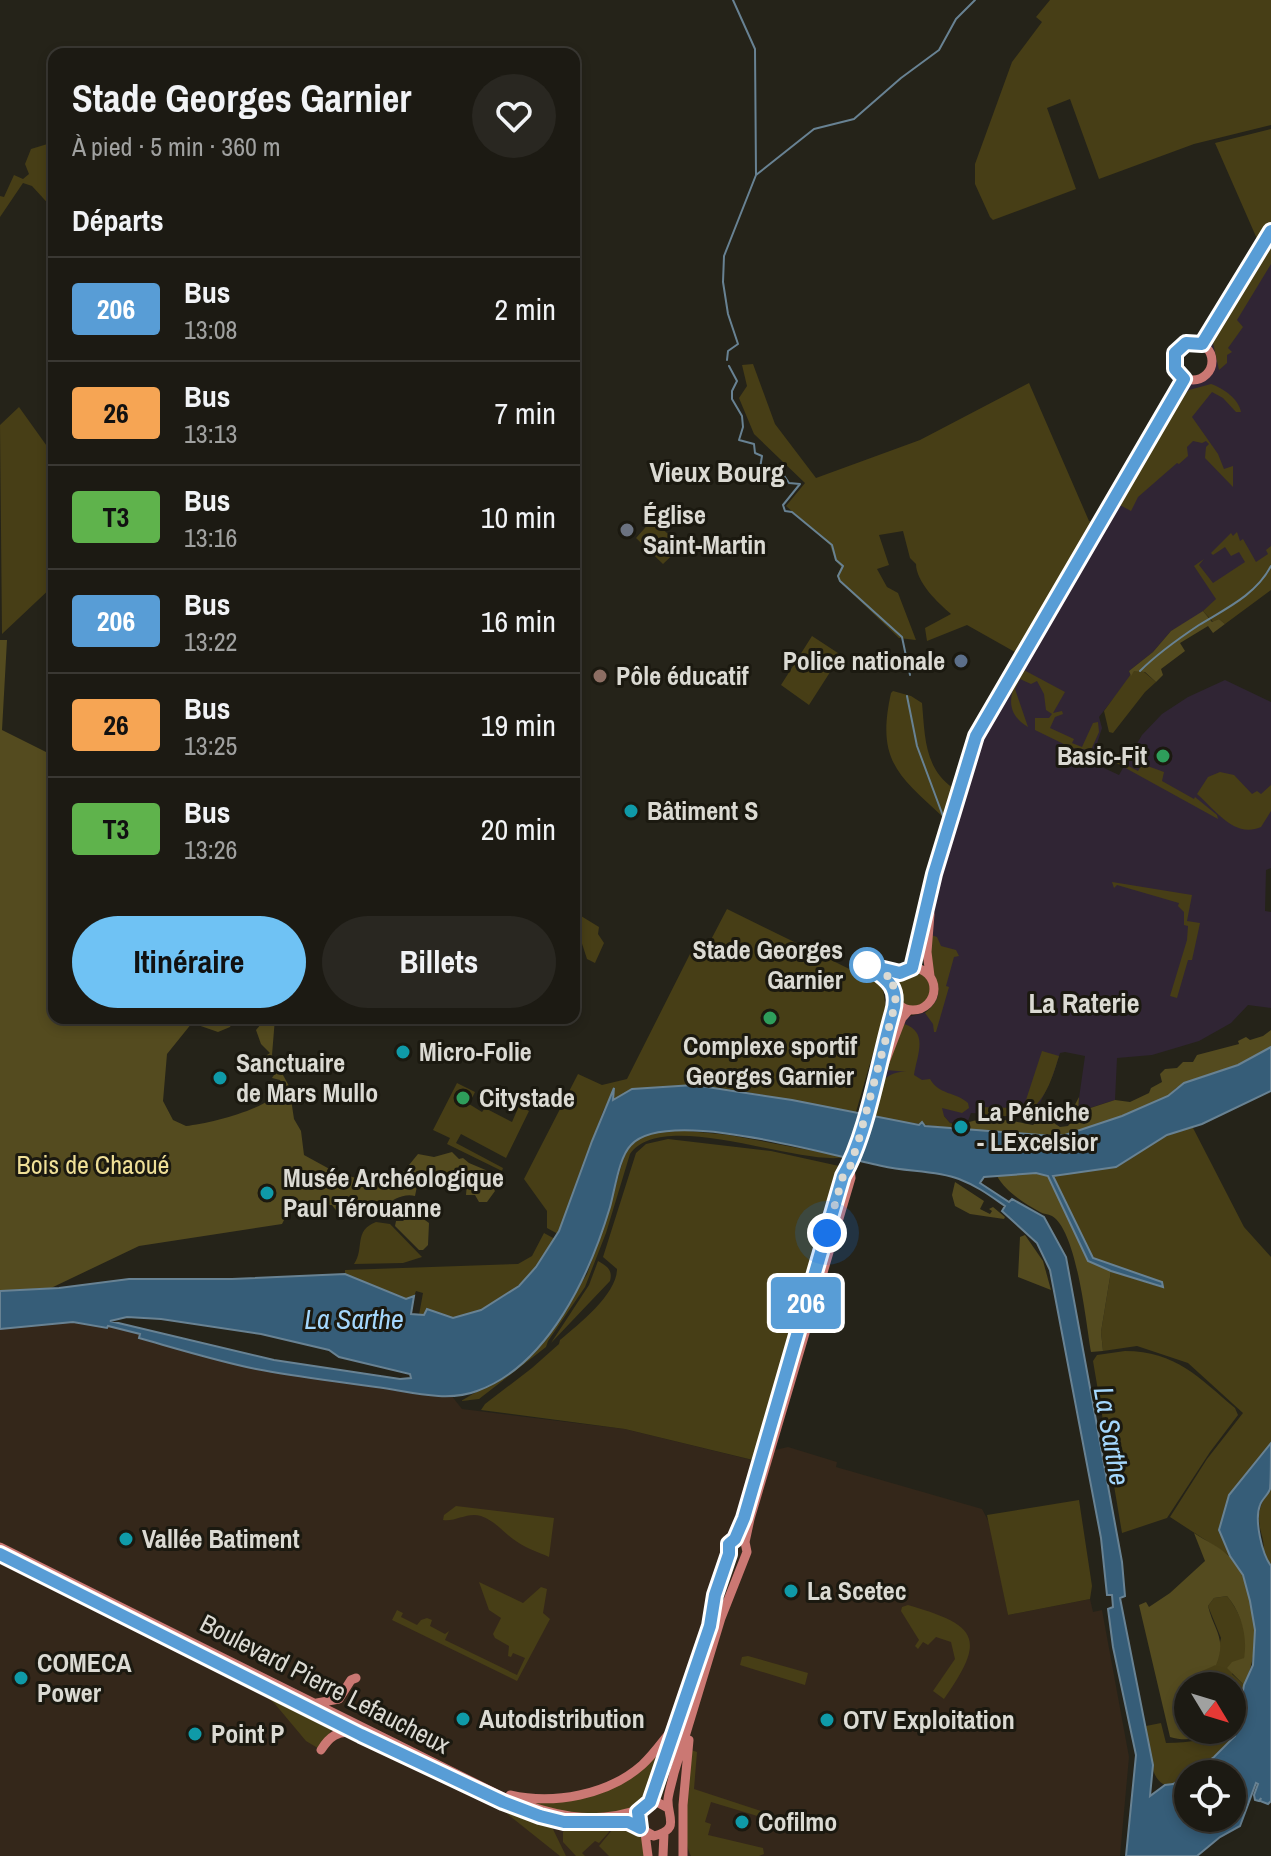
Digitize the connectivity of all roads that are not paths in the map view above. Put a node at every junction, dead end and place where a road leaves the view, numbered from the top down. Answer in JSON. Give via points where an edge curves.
{"nodes":[{"id":1,"x":1271,"y":231,"type":"edge"},
{"id":2,"x":1202,"y":344,"type":"junction"},
{"id":3,"x":1184,"y":379,"type":"junction"},
{"id":4,"x":987,"y":719,"type":"junction"},
{"id":5,"x":912,"y":968,"type":"junction"},
{"id":6,"x":930,"y":976,"type":"junction"},
{"id":7,"x":896,"y":1001,"type":"junction"},
{"id":8,"x":909,"y":1010,"type":"junction"},
{"id":9,"x":867,"y":1109,"type":"junction"},
{"id":10,"x":740,"y":1540,"type":"junction"},
{"id":11,"x":0,"y":1547,"type":"edge"},
{"id":12,"x":729,"y":1554,"type":"junction"},
{"id":13,"x":0,"y":1555,"type":"edge"},
{"id":14,"x":745,"y":1555,"type":"junction"},
{"id":15,"x":356,"y":1678,"type":"dead end"},
{"id":16,"x":698,"y":1695,"type":"junction"},
{"id":17,"x":313,"y":1702,"type":"junction"},
{"id":18,"x":680,"y":1714,"type":"junction"},
{"id":19,"x":361,"y":1735,"type":"junction"},
{"id":20,"x":321,"y":1750,"type":"dead end"},
{"id":21,"x":489,"y":1791,"type":"junction"},
{"id":22,"x":650,"y":1802,"type":"junction"},
{"id":23,"x":668,"y":1808,"type":"junction"},
{"id":24,"x":640,"y":1809,"type":"junction"},
{"id":25,"x":642,"y":1831,"type":"junction"},
{"id":26,"x":664,"y":1833,"type":"junction"},
{"id":27,"x":648,"y":1856,"type":"edge"},
{"id":28,"x":663,"y":1856,"type":"edge"},
{"id":29,"x":683,"y":1856,"type":"edge"}],
"edges":[{"from":1,"to":2,"type":"main road"},
{"from":2,"to":3,"type":"main road","via":[[1211,354],[1211,369],[1199,380]]},
{"from":2,"to":3,"type":"main road","via":[[1186,343],[1175,353],[1175,369]]},
{"from":3,"to":4,"type":"main road"},
{"from":4,"to":5,"type":"main road","via":[[976,736],[939,858]]},
{"from":4,"to":6,"type":"main road","via":[[933,901]]},
{"from":5,"to":6,"type":"main road"},
{"from":5,"to":7,"type":"main road","via":[[894,981]]},
{"from":6,"to":8,"type":"main road","via":[[931,1001]]},
{"from":7,"to":8,"type":"main road"},
{"from":7,"to":9,"type":"main road"},
{"from":8,"to":9,"type":"main road"},
{"from":9,"to":10,"type":"main road","via":[[843,1176]]},
{"from":10,"to":12,"type":"main road","via":[[729,1544]]},
{"from":10,"to":14,"type":"main road"},
{"from":11,"to":17,"type":"main road","name":"Boulevard Pierre Lefaucheux"},
{"from":12,"to":14,"type":"main road"},
{"from":12,"to":18,"type":"main road"},
{"from":13,"to":19,"type":"main road","name":"Boulevard Pierre Lefaucheux"},
{"from":14,"to":16,"type":"main road"},
{"from":15,"to":17,"type":"main road","via":[[339,1699]]},
{"from":16,"to":23,"type":"main road"},
{"from":16,"to":29,"type":"main road","via":[[686,1767]]},
{"from":17,"to":21,"type":"main road","name":"Boulevard Pierre Lefaucheux"},
{"from":18,"to":21,"type":"main road","via":[[642,1765],[607,1786],[560,1798]]},
{"from":18,"to":22,"type":"main road"},
{"from":19,"to":20,"type":"main road","via":[[335,1735]]},
{"from":19,"to":25,"type":"main road","name":"Boulevard Pierre Lefaucheux","via":[[540,1816],[570,1823],[628,1822]]},
{"from":21,"to":24,"type":"main road","name":"Boulevard Pierre Lefaucheux","via":[[549,1814],[579,1818],[609,1818]]},
{"from":22,"to":23,"type":"main road"},
{"from":22,"to":24,"type":"main road"},
{"from":23,"to":26,"type":"main road","via":[[672,1822]]},
{"from":24,"to":25,"type":"main road","via":[[637,1822]]},
{"from":25,"to":26,"type":"main road"},
{"from":25,"to":27,"type":"main road"},
{"from":26,"to":28,"type":"main road"}]}
